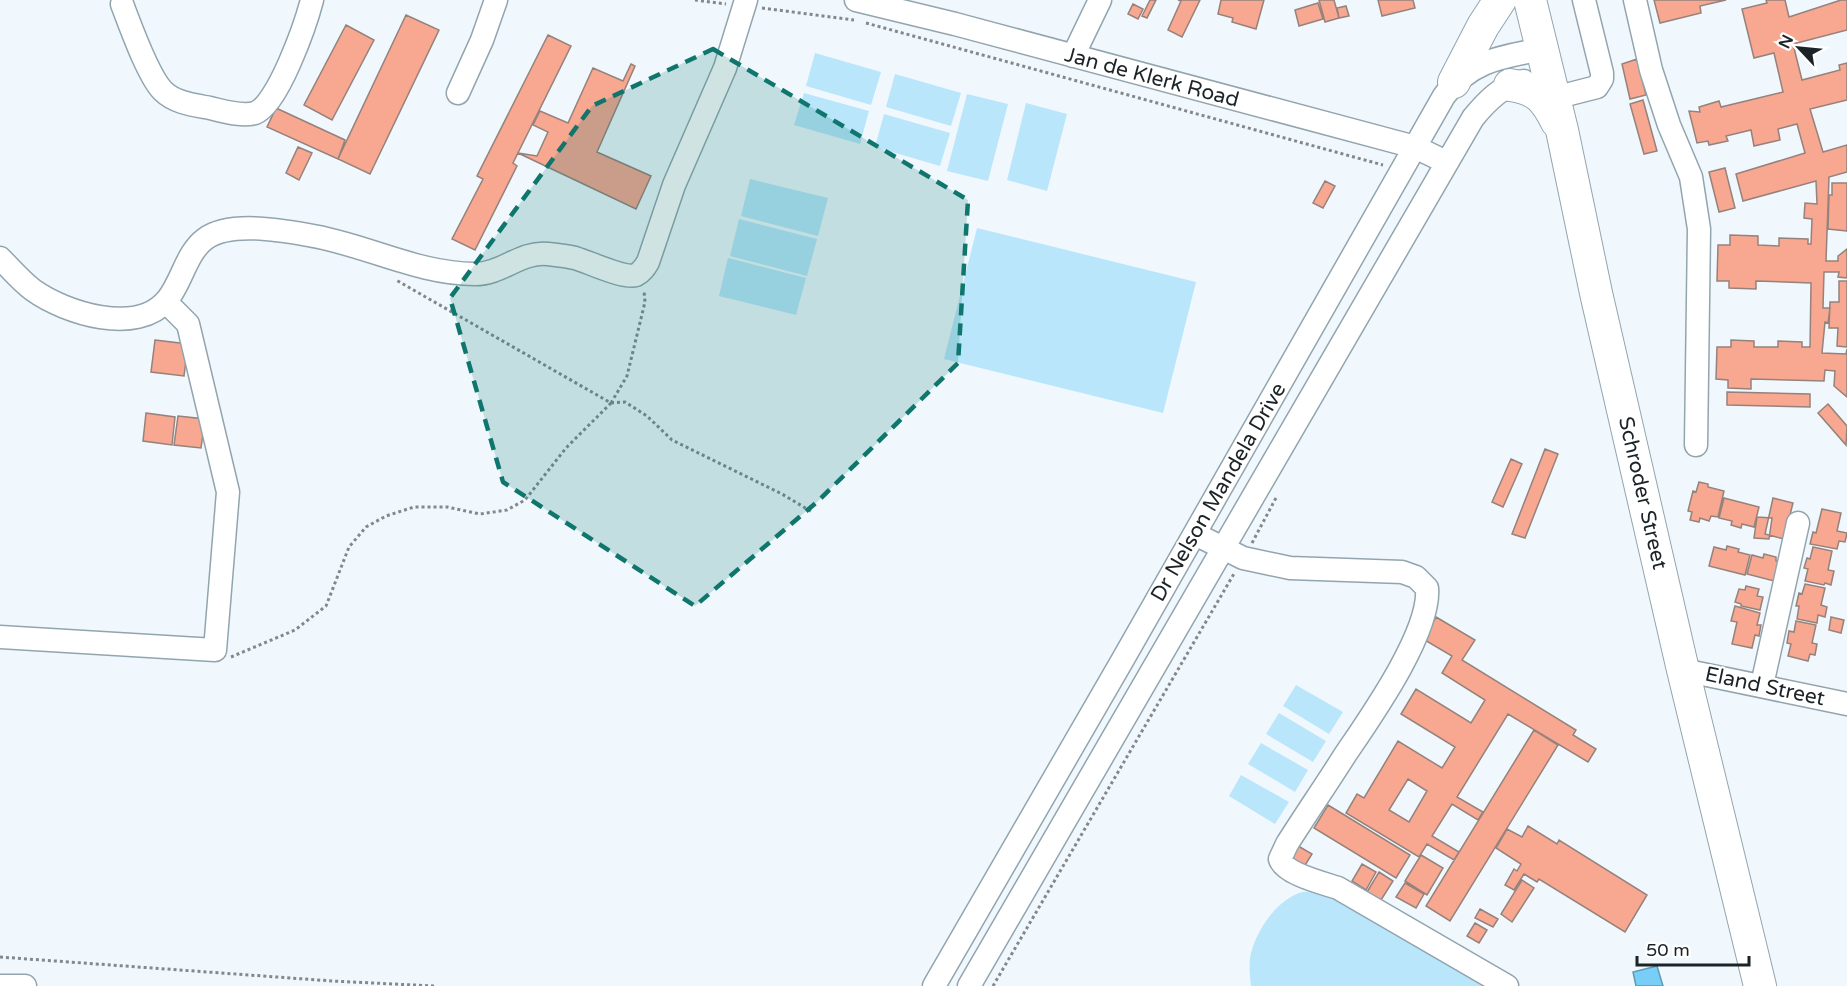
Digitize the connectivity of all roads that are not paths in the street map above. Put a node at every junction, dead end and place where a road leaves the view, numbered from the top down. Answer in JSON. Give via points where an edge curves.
{"nodes":[{"id":1,"x":312,"y":0,"type":"edge"},
{"id":2,"x":496,"y":0,"type":"edge"},
{"id":3,"x":856,"y":0,"type":"edge"},
{"id":4,"x":1100,"y":0,"type":"edge"},
{"id":5,"x":1500,"y":0,"type":"edge"},
{"id":6,"x":1530,"y":0,"type":"edge"},
{"id":7,"x":1584,"y":0,"type":"edge"},
{"id":8,"x":1635,"y":0,"type":"edge"},
{"id":9,"x":745,"y":3,"type":"edge"},
{"id":10,"x":122,"y":4,"type":"dead end"},
{"id":11,"x":1073,"y":56,"type":"junction"},
{"id":12,"x":1549,"y":74,"type":"junction"},
{"id":13,"x":1455,"y":82,"type":"junction"},
{"id":14,"x":1510,"y":85,"type":"junction"},
{"id":15,"x":458,"y":93,"type":"dead end"},
{"id":16,"x":1562,"y":130,"type":"junction"},
{"id":17,"x":1415,"y":147,"type":"junction"},
{"id":18,"x":1446,"y":162,"type":"junction"},
{"id":19,"x":0,"y":258,"type":"edge"},
{"id":20,"x":166,"y":302,"type":"junction"},
{"id":21,"x":1696,"y":445,"type":"dead end"},
{"id":22,"x":1798,"y":523,"type":"dead end"},
{"id":23,"x":1195,"y":534,"type":"junction"},
{"id":24,"x":1224,"y":548,"type":"junction"},
{"id":25,"x":0,"y":637,"type":"edge"},
{"id":26,"x":1683,"y":669,"type":"junction"},
{"id":27,"x":1762,"y":686,"type":"junction"},
{"id":28,"x":1847,"y":704,"type":"edge"},
{"id":29,"x":0,"y":986,"type":"edge"},
{"id":30,"x":8,"y":986,"type":"edge"},
{"id":31,"x":25,"y":986,"type":"edge"},
{"id":32,"x":934,"y":986,"type":"edge"},
{"id":33,"x":969,"y":986,"type":"edge"},
{"id":34,"x":1507,"y":986,"type":"edge"},
{"id":35,"x":1760,"y":986,"type":"edge"}],
"edges":[{"from":1,"to":10,"type":"street","via":[[288,67],[273,95],[258,112],[246,114],[183,102],[163,91]]},
{"from":2,"to":15,"type":"street"},
{"from":3,"to":11,"type":"street","name":"Jan de Klerk Road"},
{"from":4,"to":11,"type":"street"},
{"from":5,"to":13,"type":"highway"},
{"from":6,"to":12,"type":"highway","name":"Schroder Street"},
{"from":7,"to":12,"type":"street","via":[[1602,79],[1597,87]]},
{"from":8,"to":21,"type":"street","via":[[1651,70],[1691,177],[1699,230]]},
{"from":9,"to":20,"type":"street","via":[[725,68],[641,272],[622,274],[575,258],[537,253],[494,272],[447,272],[424,269],[309,235],[239,229],[205,238]]},
{"from":11,"to":17,"type":"street","name":"Jan de Klerk Road"},
{"from":12,"to":13,"type":"street","name":"Dr Nelson Mandela Drive","via":[[1502,57],[1485,62]]},
{"from":12,"to":14,"type":"street","name":"Dr Nelson Mandela Drive"},
{"from":12,"to":16,"type":"highway","name":"Schroder Street"},
{"from":13,"to":17,"type":"street","name":"Dr Nelson Mandela Drive"},
{"from":14,"to":16,"type":"highway","via":[[1539,95]]},
{"from":14,"to":18,"type":"street","name":"Dr Nelson Mandela Drive","via":[[1473,118]]},
{"from":16,"to":26,"type":"highway","name":"Schroder Street"},
{"from":17,"to":18,"type":"street","name":"Jan de Klerk Road"},
{"from":17,"to":23,"type":"street","name":"Dr Nelson Mandela Drive"},
{"from":18,"to":24,"type":"street","name":"Dr Nelson Mandela Drive"},
{"from":19,"to":20,"type":"street","via":[[34,290],[80,313],[136,318]]},
{"from":20,"to":25,"type":"street","via":[[188,324],[228,492],[215,650]]},
{"from":22,"to":27,"type":"street"},
{"from":23,"to":24,"type":"street"},
{"from":23,"to":32,"type":"street","name":"Dr Nelson Mandela Drive"},
{"from":24,"to":33,"type":"street","name":"Dr Nelson Mandela Drive"},
{"from":24,"to":34,"type":"street","via":[[1243,558],[1290,568],[1402,572],[1416,577],[1427,588],[1425,612],[1388,691],[1287,844],[1281,864],[1338,888]]},
{"from":26,"to":27,"type":"street","name":"Eland Street"},
{"from":26,"to":35,"type":"highway","name":"Schroder Street"},
{"from":27,"to":28,"type":"street","name":"Eland Street"},
{"from":29,"to":30,"type":"street"},
{"from":30,"to":31,"type":"street"}]}
